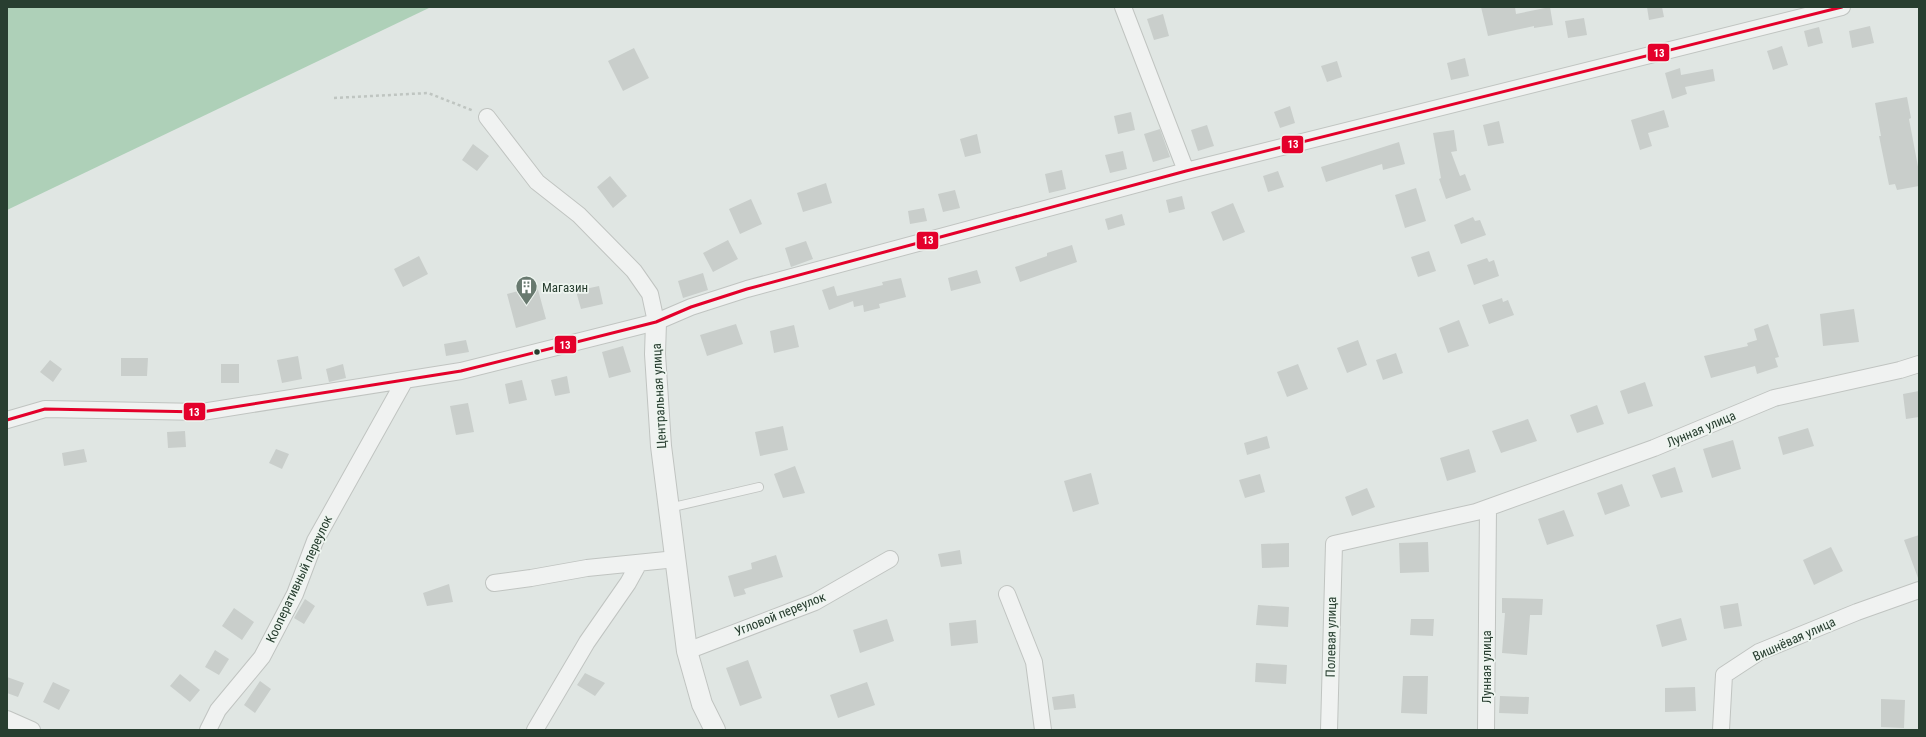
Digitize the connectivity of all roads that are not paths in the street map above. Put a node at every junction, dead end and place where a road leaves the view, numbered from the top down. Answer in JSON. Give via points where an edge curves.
{"nodes":[{"id":1,"x":1123,"y":7,"type":"edge"},
{"id":2,"x":1842,"y":7,"type":"edge"},
{"id":3,"x":487,"y":117,"type":"road end"},
{"id":4,"x":1186,"y":171,"type":"junction"},
{"id":5,"x":656,"y":322,"type":"junction"},
{"id":6,"x":1919,"y":364,"type":"edge"},
{"id":7,"x":405,"y":380,"type":"junction"},
{"id":8,"x":7,"y":420,"type":"edge"},
{"id":9,"x":759,"y":487,"type":"dead end"},
{"id":10,"x":669,"y":508,"type":"junction"},
{"id":11,"x":1488,"y":508,"type":"junction"},
{"id":12,"x":1334,"y":544,"type":"joint"},
{"id":13,"x":676,"y":559,"type":"junction"},
{"id":14,"x":890,"y":559,"type":"dead end"},
{"id":15,"x":639,"y":563,"type":"junction"},
{"id":16,"x":494,"y":583,"type":"dead end"},
{"id":17,"x":1919,"y":590,"type":"edge"},
{"id":18,"x":1006,"y":594,"type":"dead end"},
{"id":19,"x":687,"y":651,"type":"junction"},
{"id":20,"x":7,"y":719,"type":"edge"},
{"id":21,"x":32,"y":730,"type":"edge"},
{"id":22,"x":208,"y":730,"type":"edge"},
{"id":23,"x":535,"y":730,"type":"edge"},
{"id":24,"x":715,"y":730,"type":"edge"},
{"id":25,"x":1043,"y":730,"type":"edge"},
{"id":26,"x":1329,"y":730,"type":"edge"},
{"id":27,"x":1486,"y":730,"type":"edge"},
{"id":28,"x":1721,"y":730,"type":"edge"}],
"edges":[{"from":1,"to":4,"type":"street"},
{"from":2,"to":4,"type":"street"},
{"from":3,"to":5,"type":"street","via":[[537,182],[579,215],[634,271],[650,294]]},
{"from":4,"to":5,"type":"street","via":[[746,289],[691,307]]},
{"from":5,"to":7,"type":"street","via":[[461,371]]},
{"from":5,"to":10,"type":"street","name":"Центральная улица","via":[[655,354],[661,446]]},
{"from":6,"to":11,"type":"street","name":"Лунная улица","via":[[1774,398],[1654,448]]},
{"from":7,"to":8,"type":"street","via":[[202,412],[45,409]]},
{"from":7,"to":22,"type":"street","name":"Кооперативный переулок","via":[[315,541],[295,594],[262,657],[218,710]]},
{"from":9,"to":10,"type":"lane"},
{"from":10,"to":13,"type":"street","name":"Центральная улица"},
{"from":11,"to":12,"type":"street","name":"Лунная улица"},
{"from":11,"to":27,"type":"street","name":"Лунная улица"},
{"from":12,"to":26,"type":"street","name":"Полевая улица"},
{"from":13,"to":15,"type":"street"},
{"from":13,"to":19,"type":"street","name":"Центральная улица"},
{"from":14,"to":19,"type":"street","name":"Угловой переулок","via":[[815,602]]},
{"from":15,"to":16,"type":"street","via":[[586,568]]},
{"from":15,"to":23,"type":"street","via":[[587,642]]},
{"from":17,"to":28,"type":"street","name":"Вишнёвая улица","via":[[1759,652],[1724,675]]},
{"from":18,"to":25,"type":"street","via":[[1034,662]]},
{"from":19,"to":24,"type":"street","name":"Центральная улица","via":[[702,704]]},
{"from":20,"to":21,"type":"street"}]}
